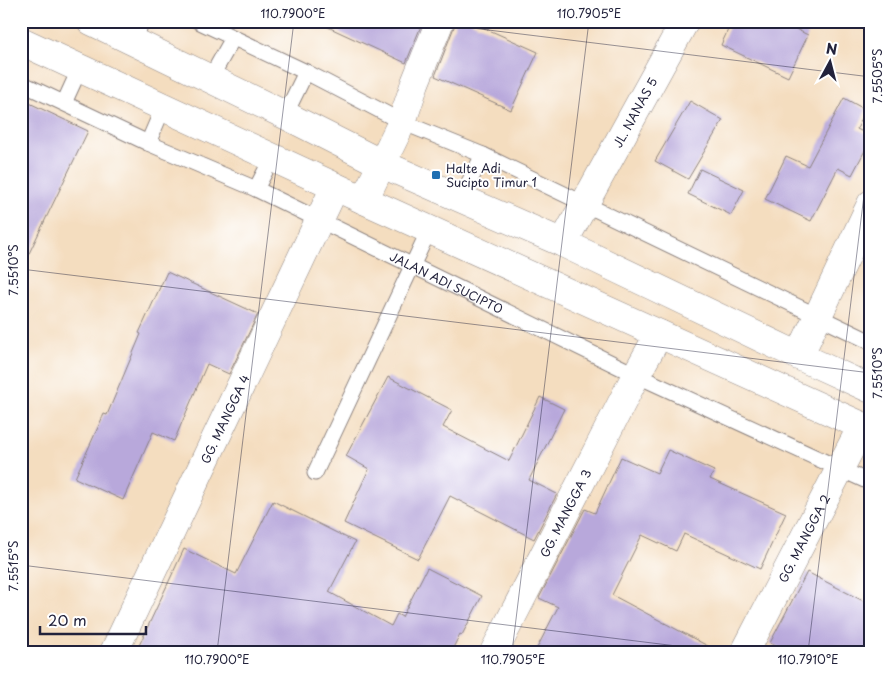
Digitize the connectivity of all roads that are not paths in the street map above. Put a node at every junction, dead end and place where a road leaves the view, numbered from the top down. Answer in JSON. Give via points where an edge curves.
{"nodes":[{"id":1,"x":91,"y":21,"type":"edge"},
{"id":2,"x":198,"y":21,"type":"edge"},
{"id":3,"x":440,"y":21,"type":"edge"},
{"id":4,"x":685,"y":21,"type":"edge"},
{"id":5,"x":138,"y":32,"type":"edge"},
{"id":6,"x":233,"y":38,"type":"junction"},
{"id":7,"x":21,"y":41,"type":"edge"},
{"id":8,"x":80,"y":68,"type":"junction"},
{"id":9,"x":306,"y":72,"type":"junction"},
{"id":10,"x":210,"y":79,"type":"junction"},
{"id":11,"x":21,"y":83,"type":"edge"},
{"id":12,"x":64,"y":103,"type":"junction"},
{"id":13,"x":163,"y":108,"type":"junction"},
{"id":14,"x":285,"y":115,"type":"junction"},
{"id":15,"x":402,"y":122,"type":"junction"},
{"id":16,"x":148,"y":143,"type":"junction"},
{"id":17,"x":483,"y":155,"type":"junction"},
{"id":18,"x":272,"y":158,"type":"junction"},
{"id":19,"x":382,"y":164,"type":"junction"},
{"id":20,"x":335,"y":187,"type":"junction"},
{"id":21,"x":256,"y":189,"type":"junction"},
{"id":22,"x":461,"y":198,"type":"junction"},
{"id":23,"x":364,"y":200,"type":"junction"},
{"id":24,"x":584,"y":203,"type":"junction"},
{"id":25,"x":871,"y":204,"type":"edge"},
{"id":26,"x":319,"y":220,"type":"junction"},
{"id":27,"x":429,"y":230,"type":"junction"},
{"id":28,"x":563,"y":243,"type":"junction"},
{"id":29,"x":412,"y":266,"type":"junction"},
{"id":30,"x":818,"y":317,"type":"junction"},
{"id":31,"x":659,"y":334,"type":"junction"},
{"id":32,"x":871,"y":342,"type":"edge"},
{"id":33,"x":799,"y":356,"type":"junction"},
{"id":34,"x":636,"y":375,"type":"junction"},
{"id":35,"x":871,"y":389,"type":"edge"},
{"id":36,"x":867,"y":428,"type":"edge"},
{"id":37,"x":840,"y":469,"type":"junction"},
{"id":38,"x":315,"y":473,"type":"dead end"},
{"id":39,"x":871,"y":483,"type":"edge"},
{"id":40,"x":114,"y":652,"type":"edge"},
{"id":41,"x":494,"y":652,"type":"edge"},
{"id":42,"x":745,"y":652,"type":"edge"}],
"edges":[{"from":1,"to":5,"type":"main road"},
{"from":2,"to":6,"type":"lane"},
{"from":3,"to":15,"type":"main road"},
{"from":4,"to":24,"type":"main road","name":"JL. NANAS 5"},
{"from":5,"to":10,"type":"main road"},
{"from":6,"to":9,"type":"lane"},
{"from":6,"to":10,"type":"lane"},
{"from":7,"to":8,"type":"main road"},
{"from":8,"to":12,"type":"lane"},
{"from":8,"to":13,"type":"main road"},
{"from":9,"to":14,"type":"lane"},
{"from":9,"to":15,"type":"lane"},
{"from":10,"to":14,"type":"main road"},
{"from":11,"to":12,"type":"lane","name":"JALAN ADI SUCIPTO"},
{"from":12,"to":16,"type":"lane","name":"JALAN ADI SUCIPTO"},
{"from":13,"to":16,"type":"lane"},
{"from":13,"to":18,"type":"main road"},
{"from":14,"to":19,"type":"main road"},
{"from":15,"to":17,"type":"lane"},
{"from":15,"to":19,"type":"main road"},
{"from":16,"to":21,"type":"lane","name":"JALAN ADI SUCIPTO"},
{"from":17,"to":22,"type":"lane"},
{"from":17,"to":24,"type":"lane"},
{"from":18,"to":20,"type":"main road"},
{"from":18,"to":21,"type":"lane"},
{"from":19,"to":22,"type":"main road"},
{"from":19,"to":23,"type":"main road"},
{"from":20,"to":23,"type":"main road"},
{"from":20,"to":26,"type":"main road","name":"GG. MANGGA 4"},
{"from":21,"to":26,"type":"lane","name":"JALAN ADI SUCIPTO"},
{"from":22,"to":28,"type":"main road"},
{"from":23,"to":27,"type":"main road"},
{"from":24,"to":28,"type":"main road","name":"JL. NANAS 5"},
{"from":24,"to":30,"type":"lane"},
{"from":25,"to":30,"type":"main road"},
{"from":26,"to":29,"type":"lane","name":"JALAN ADI SUCIPTO"},
{"from":26,"to":40,"type":"main road","name":"GG. MANGGA 4"},
{"from":27,"to":29,"type":"lane"},
{"from":27,"to":31,"type":"main road"},
{"from":28,"to":33,"type":"main road"},
{"from":29,"to":34,"type":"lane","name":"JALAN ADI SUCIPTO"},
{"from":29,"to":38,"type":"lane"},
{"from":30,"to":32,"type":"lane"},
{"from":30,"to":33,"type":"main road"},
{"from":31,"to":34,"type":"main road","name":"GG. MANGGA 3"},
{"from":31,"to":36,"type":"main road"},
{"from":33,"to":35,"type":"main road"},
{"from":34,"to":37,"type":"lane","name":"JALAN ADI SUCIPTO"},
{"from":34,"to":41,"type":"main road","name":"GG. MANGGA 3"},
{"from":36,"to":37,"type":"main road","name":"GG. MANGGA 2"},
{"from":37,"to":39,"type":"lane","name":"JALAN ADI SUCIPTO"},
{"from":37,"to":42,"type":"main road","name":"GG. MANGGA 2"}]}
